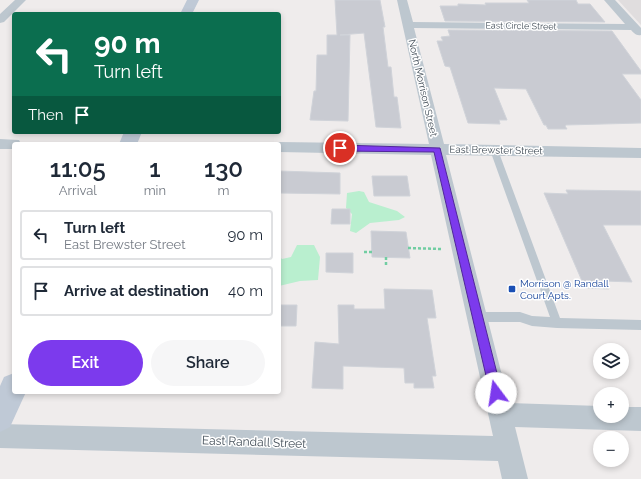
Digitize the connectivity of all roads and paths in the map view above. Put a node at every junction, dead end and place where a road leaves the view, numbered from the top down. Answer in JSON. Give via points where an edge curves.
{"nodes":[{"id":1,"x":21,"y":0,"type":"edge"},
{"id":2,"x":192,"y":0,"type":"edge"},
{"id":3,"x":402,"y":0,"type":"edge"},
{"id":4,"x":609,"y":0,"type":"edge"},
{"id":5,"x":187,"y":12,"type":"edge"},
{"id":6,"x":0,"y":20,"type":"edge"},
{"id":7,"x":408,"y":25,"type":"junction"},
{"id":8,"x":638,"y":31,"type":"edge"},
{"id":9,"x":0,"y":144,"type":"edge"},
{"id":10,"x":12,"y":144,"type":"edge"},
{"id":11,"x":281,"y":147,"type":"edge"},
{"id":12,"x":437,"y":150,"type":"junction"},
{"id":13,"x":494,"y":150,"type":"junction"},
{"id":14,"x":641,"y":153,"type":"edge"},
{"id":15,"x":408,"y":248,"type":"dead end"},
{"id":16,"x":461,"y":249,"type":"junction"},
{"id":17,"x":364,"y":252,"type":"dead end"},
{"id":18,"x":372,"y":252,"type":"dead end"},
{"id":19,"x":386,"y":258,"type":"dead end"},
{"id":20,"x":386,"y":265,"type":"dead end"},
{"id":21,"x":477,"y":317,"type":"junction"},
{"id":22,"x":557,"y":322,"type":"junction"},
{"id":23,"x":641,"y":325,"type":"edge"},
{"id":24,"x":12,"y":391,"type":"edge"},
{"id":25,"x":501,"y":415,"type":"junction"},
{"id":26,"x":0,"y":417,"type":"edge"},
{"id":27,"x":641,"y":419,"type":"edge"},
{"id":28,"x":0,"y":436,"type":"edge"},
{"id":29,"x":508,"y":449,"type":"junction"},
{"id":30,"x":516,"y":479,"type":"edge"}],
"edges":[{"from":1,"to":6,"type":"street"},
{"from":2,"to":5,"type":"main road"},
{"from":3,"to":7,"type":"street","name":"North Morrison Street"},
{"from":4,"to":8,"type":"street"},
{"from":7,"to":8,"type":"street","name":"East Circle Street"},
{"from":7,"to":12,"type":"street","name":"North Morrison Street"},
{"from":9,"to":10,"type":"street"},
{"from":11,"to":12,"type":"street","name":"East Brewster Street"},
{"from":12,"to":13,"type":"street","name":"East Brewster Street"},
{"from":12,"to":16,"type":"street","name":"North Morrison Street"},
{"from":13,"to":14,"type":"street","name":"East Brewster Street"},
{"from":13,"to":22,"type":"lane"},
{"from":15,"to":16,"type":"path"},
{"from":16,"to":21,"type":"street","name":"North Morrison Street"},
{"from":17,"to":18,"type":"path"},
{"from":19,"to":20,"type":"path"},
{"from":21,"to":22,"type":"lane","via":[[520,317],[532,321]]},
{"from":21,"to":25,"type":"street","name":"North Morrison Street"},
{"from":22,"to":23,"type":"lane"},
{"from":24,"to":26,"type":"main road"},
{"from":25,"to":27,"type":"street"},
{"from":25,"to":29,"type":"street","name":"North Morrison Street"},
{"from":28,"to":29,"type":"street","name":"East Randall Street"},
{"from":29,"to":30,"type":"street","name":"North Morrison Street"}]}
